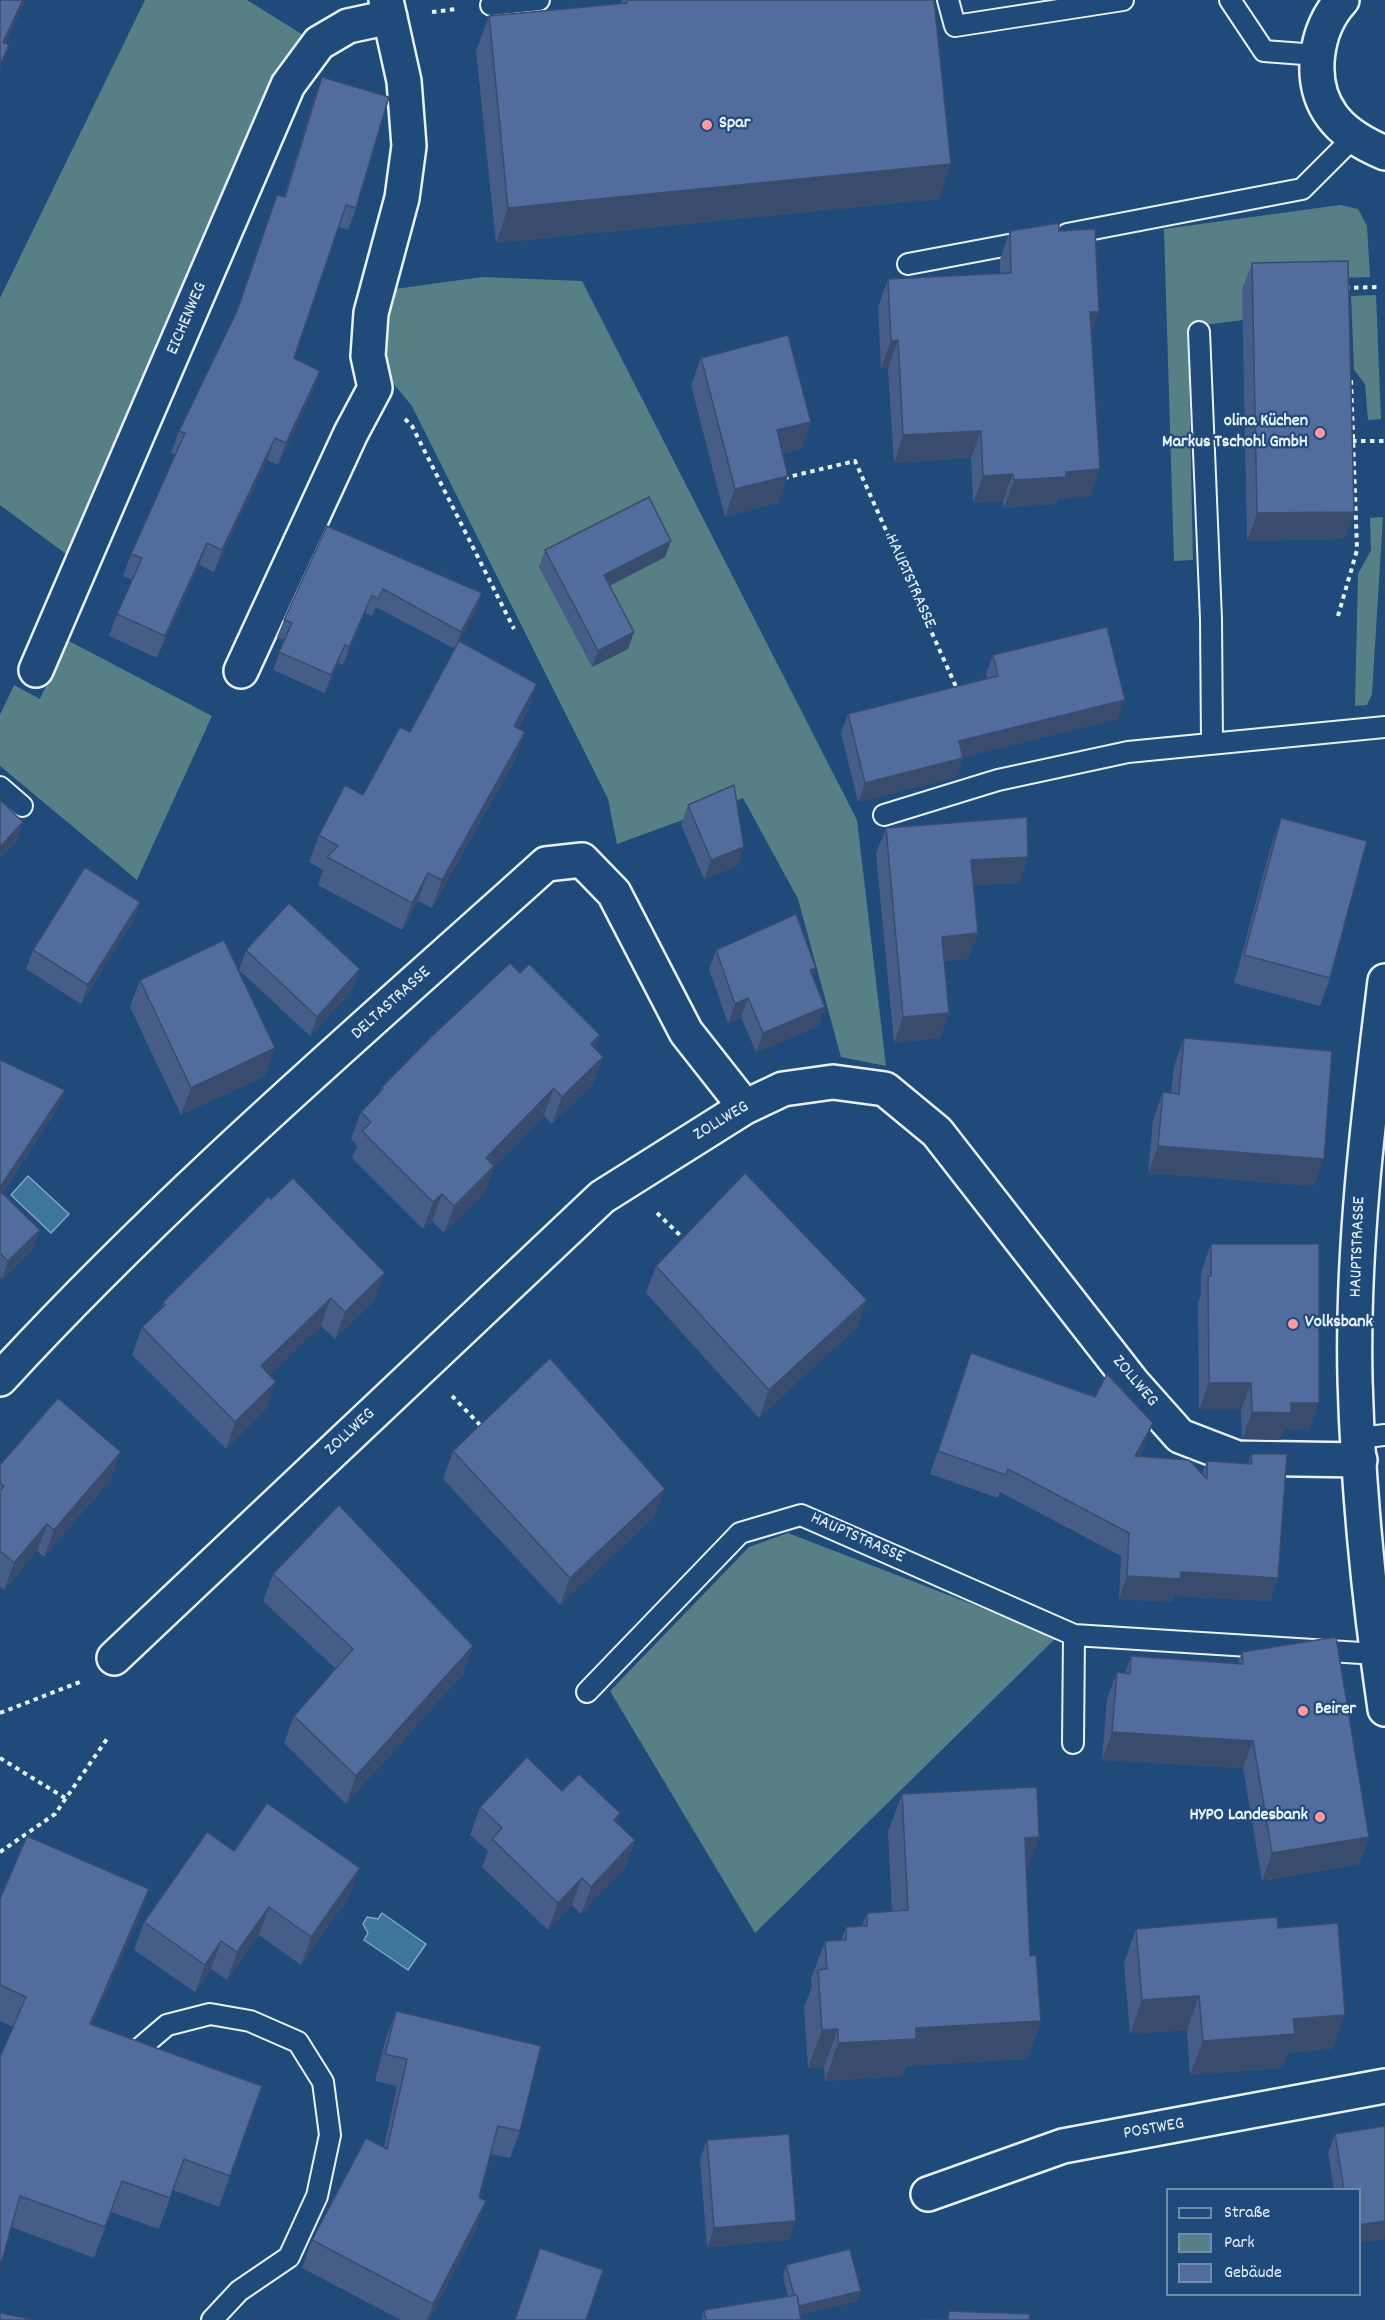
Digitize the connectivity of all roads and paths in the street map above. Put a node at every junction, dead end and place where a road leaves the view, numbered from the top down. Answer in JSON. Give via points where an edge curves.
{"nodes":[{"id":1,"x":539,"y":0,"type":"edge"},
{"id":2,"x":948,"y":0,"type":"edge"},
{"id":3,"x":1123,"y":0,"type":"edge"},
{"id":4,"x":1230,"y":0,"type":"edge"},
{"id":5,"x":1342,"y":0,"type":"edge"},
{"id":6,"x":491,"y":5,"type":"joint"},
{"id":7,"x":388,"y":9,"type":"edge"},
{"id":8,"x":1317,"y":55,"type":"junction"},
{"id":9,"x":1354,"y":138,"type":"junction"},
{"id":10,"x":1385,"y":154,"type":"edge"},
{"id":11,"x":908,"y":264,"type":"dead end"},
{"id":12,"x":1379,"y":287,"type":"dead end"},
{"id":13,"x":1346,"y":300,"type":"edge"},
{"id":14,"x":1199,"y":332,"type":"dead end"},
{"id":15,"x":1350,"y":370,"type":"edge"},
{"id":16,"x":375,"y":388,"type":"junction"},
{"id":17,"x":1348,"y":441,"type":"edge"},
{"id":18,"x":1354,"y":441,"type":"junction"},
{"id":19,"x":1385,"y":441,"type":"edge"},
{"id":20,"x":773,"y":481,"type":"edge"},
{"id":21,"x":1338,"y":616,"type":"dead end"},
{"id":22,"x":514,"y":629,"type":"dead end"},
{"id":23,"x":36,"y":670,"type":"dead end"},
{"id":24,"x":241,"y":671,"type":"dead end"},
{"id":25,"x":959,"y":692,"type":"edge"},
{"id":26,"x":1385,"y":727,"type":"edge"},
{"id":27,"x":1212,"y":743,"type":"junction"},
{"id":28,"x":0,"y":787,"type":"edge"},
{"id":29,"x":22,"y":806,"type":"dead end"},
{"id":30,"x":884,"y":815,"type":"dead end"},
{"id":31,"x":1385,"y":981,"type":"edge"},
{"id":32,"x":745,"y":1107,"type":"junction"},
{"id":33,"x":423,"y":1365,"type":"junction"},
{"id":34,"x":0,"y":1379,"type":"edge"},
{"id":35,"x":489,"y":1434,"type":"edge"},
{"id":36,"x":1368,"y":1444,"type":"edge"},
{"id":37,"x":1379,"y":1620,"type":"edge"},
{"id":38,"x":1074,"y":1635,"type":"junction"},
{"id":39,"x":1377,"y":1654,"type":"junction"},
{"id":40,"x":114,"y":1658,"type":"joint"},
{"id":41,"x":587,"y":1692,"type":"dead end"},
{"id":42,"x":1385,"y":1708,"type":"edge"},
{"id":43,"x":0,"y":1713,"type":"edge"},
{"id":44,"x":109,"y":1736,"type":"dead end"},
{"id":45,"x":1072,"y":1743,"type":"dead end"},
{"id":46,"x":0,"y":1758,"type":"edge"},
{"id":47,"x":65,"y":1798,"type":"junction"},
{"id":48,"x":0,"y":1852,"type":"edge"},
{"id":49,"x":132,"y":2054,"type":"edge"},
{"id":50,"x":1385,"y":2086,"type":"edge"},
{"id":51,"x":928,"y":2193,"type":"dead end"},
{"id":52,"x":212,"y":2320,"type":"edge"}],
"edges":[{"from":1,"to":6,"type":"lane"},
{"from":2,"to":3,"type":"lane","via":[[955,26]]},
{"from":4,"to":8,"type":"lane","via":[[1264,51]]},
{"from":5,"to":8,"type":"street","via":[[1322,32]]},
{"from":6,"to":7,"type":"path"},
{"from":7,"to":16,"type":"street","via":[[404,81],[409,146],[402,198],[371,313],[368,356]]},
{"from":7,"to":23,"type":"street","name":"EICHENWEG","via":[[319,43],[288,85]]},
{"from":8,"to":9,"type":"street","via":[[1320,87],[1331,116]]},
{"from":9,"to":10,"type":"street"},
{"from":9,"to":11,"type":"lane","via":[[1302,189]]},
{"from":12,"to":13,"type":"path","via":[[1346,288]]},
{"from":14,"to":27,"type":"lane"},
{"from":15,"to":18,"type":"path"},
{"from":16,"to":22,"type":"path","via":[[412,426]]},
{"from":16,"to":24,"type":"street"},
{"from":17,"to":18,"type":"path"},
{"from":18,"to":19,"type":"path"},
{"from":18,"to":21,"type":"path","via":[[1357,550]]},
{"from":20,"to":25,"type":"path","name":"HAUPTSTRASSE","via":[[855,461]]},
{"from":26,"to":27,"type":"lane"},
{"from":27,"to":30,"type":"lane","via":[[1128,752],[1008,778]]},
{"from":28,"to":29,"type":"lane"},
{"from":31,"to":36,"type":"street","name":"HAUPTSTRASSE","via":[[1360,1212],[1355,1377]]},
{"from":32,"to":33,"type":"street","name":"ZOLLWEG","via":[[602,1197]]},
{"from":32,"to":34,"type":"street","name":"DELTASTRASSE","via":[[686,1032],[614,893],[582,860],[546,864],[149,1226]]},
{"from":32,"to":36,"type":"street","name":"ZOLLWEG","via":[[783,1089],[833,1082],[885,1089],[937,1132],[1132,1382],[1180,1436],[1237,1458]]},
{"from":33,"to":35,"type":"path"},
{"from":33,"to":40,"type":"street","name":"ZOLLWEG"},
{"from":36,"to":37,"type":"street","name":"HAUPTSTRASSE"},
{"from":37,"to":39,"type":"street","name":"HAUPTSTRASSE"},
{"from":38,"to":39,"type":"lane","name":"HAUPTSTRASSE"},
{"from":38,"to":41,"type":"lane","name":"HAUPTSTRASSE","via":[[801,1515],[740,1533]]},
{"from":38,"to":45,"type":"lane"},
{"from":39,"to":42,"type":"street","name":"HAUPTSTRASSE"},
{"from":40,"to":43,"type":"path","via":[[95,1676]]},
{"from":44,"to":47,"type":"path"},
{"from":46,"to":47,"type":"path"},
{"from":47,"to":48,"type":"path","via":[[55,1814]]},
{"from":49,"to":52,"type":"lane","via":[[167,2025],[210,2014],[250,2021],[298,2042],[323,2082],[330,2135],[317,2196],[288,2257],[239,2291]]},
{"from":50,"to":51,"type":"street","name":"POSTWEG","via":[[1063,2146]]}]}
